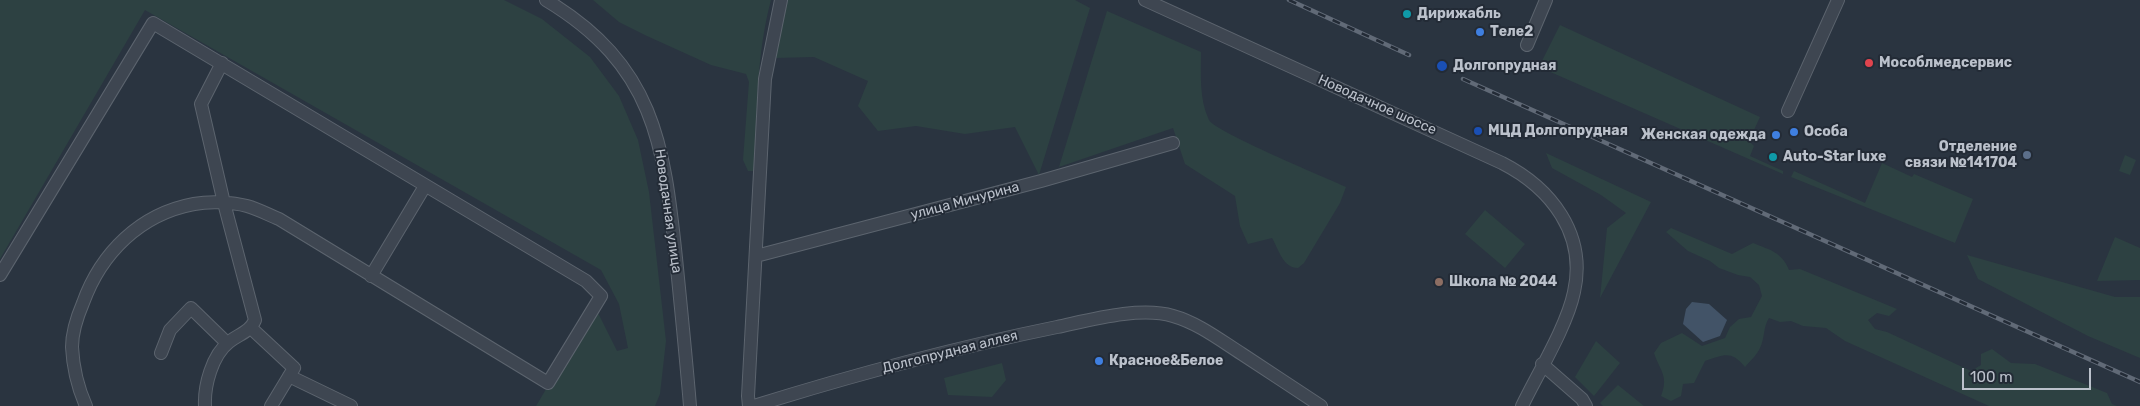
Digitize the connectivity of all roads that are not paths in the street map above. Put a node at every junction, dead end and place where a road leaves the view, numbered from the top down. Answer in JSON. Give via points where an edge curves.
{"nodes":[{"id":1,"x":546,"y":0,"type":"edge"},
{"id":2,"x":781,"y":0,"type":"edge"},
{"id":3,"x":1145,"y":0,"type":"edge"},
{"id":4,"x":1546,"y":0,"type":"edge"},
{"id":5,"x":1838,"y":0,"type":"edge"},
{"id":6,"x":1527,"y":44,"type":"dead end"},
{"id":7,"x":222,"y":63,"type":"junction"},
{"id":8,"x":1788,"y":111,"type":"dead end"},
{"id":9,"x":1173,"y":143,"type":"dead end"},
{"id":10,"x":425,"y":186,"type":"junction"},
{"id":11,"x":224,"y":203,"type":"junction"},
{"id":12,"x":756,"y":256,"type":"junction"},
{"id":13,"x":0,"y":275,"type":"edge"},
{"id":14,"x":371,"y":276,"type":"junction"},
{"id":15,"x":251,"y":328,"type":"junction"},
{"id":16,"x":227,"y":343,"type":"junction"},
{"id":17,"x":160,"y":353,"type":"dead end"},
{"id":18,"x":1542,"y":364,"type":"junction"},
{"id":19,"x":289,"y":376,"type":"junction"},
{"id":20,"x":1586,"y":405,"type":"edge"},
{"id":21,"x":86,"y":406,"type":"edge"},
{"id":22,"x":205,"y":406,"type":"edge"},
{"id":23,"x":271,"y":406,"type":"edge"},
{"id":24,"x":351,"y":406,"type":"edge"},
{"id":25,"x":690,"y":406,"type":"edge"},
{"id":26,"x":749,"y":406,"type":"edge"},
{"id":27,"x":754,"y":406,"type":"edge"},
{"id":28,"x":1321,"y":406,"type":"edge"},
{"id":29,"x":1522,"y":406,"type":"edge"}],
"edges":[{"from":1,"to":25,"type":"street","name":"Новодачная улица","via":[[590,31],[613,54],[635,84],[651,116],[671,204]]},
{"from":2,"to":12,"type":"street","via":[[765,79]]},
{"from":3,"to":18,"type":"street","name":"Новодачное шоссе","via":[[1516,170],[1541,188],[1559,210],[1571,234],[1577,278],[1572,301]]},
{"from":4,"to":6,"type":"street"},
{"from":5,"to":8,"type":"street"},
{"from":7,"to":10,"type":"street"},
{"from":7,"to":11,"type":"street","via":[[201,104]]},
{"from":7,"to":13,"type":"street","via":[[153,22]]},
{"from":9,"to":12,"type":"street","name":"улица Мичурина"},
{"from":10,"to":14,"type":"street"},
{"from":10,"to":14,"type":"street","via":[[586,281],[601,296],[601,302],[548,383]]},
{"from":11,"to":14,"type":"street","via":[[247,206],[279,219]]},
{"from":11,"to":15,"type":"street","via":[[255,320]]},
{"from":11,"to":21,"type":"street","via":[[195,204],[153,218],[107,256],[90,283],[73,338],[74,367]]},
{"from":12,"to":26,"type":"street"},
{"from":15,"to":16,"type":"street"},
{"from":15,"to":19,"type":"street","via":[[294,368]]},
{"from":16,"to":17,"type":"street","via":[[191,308],[170,330]]},
{"from":16,"to":22,"type":"street","via":[[214,362],[204,393]]},
{"from":18,"to":20,"type":"street"},
{"from":18,"to":29,"type":"street","name":"Новодачное шоссе"},
{"from":19,"to":23,"type":"street"},
{"from":19,"to":24,"type":"street"},
{"from":27,"to":28,"type":"street","name":"Долгопрудная аллея","via":[[884,367],[973,345],[1082,322],[1151,313],[1171,315],[1199,327]]}]}
